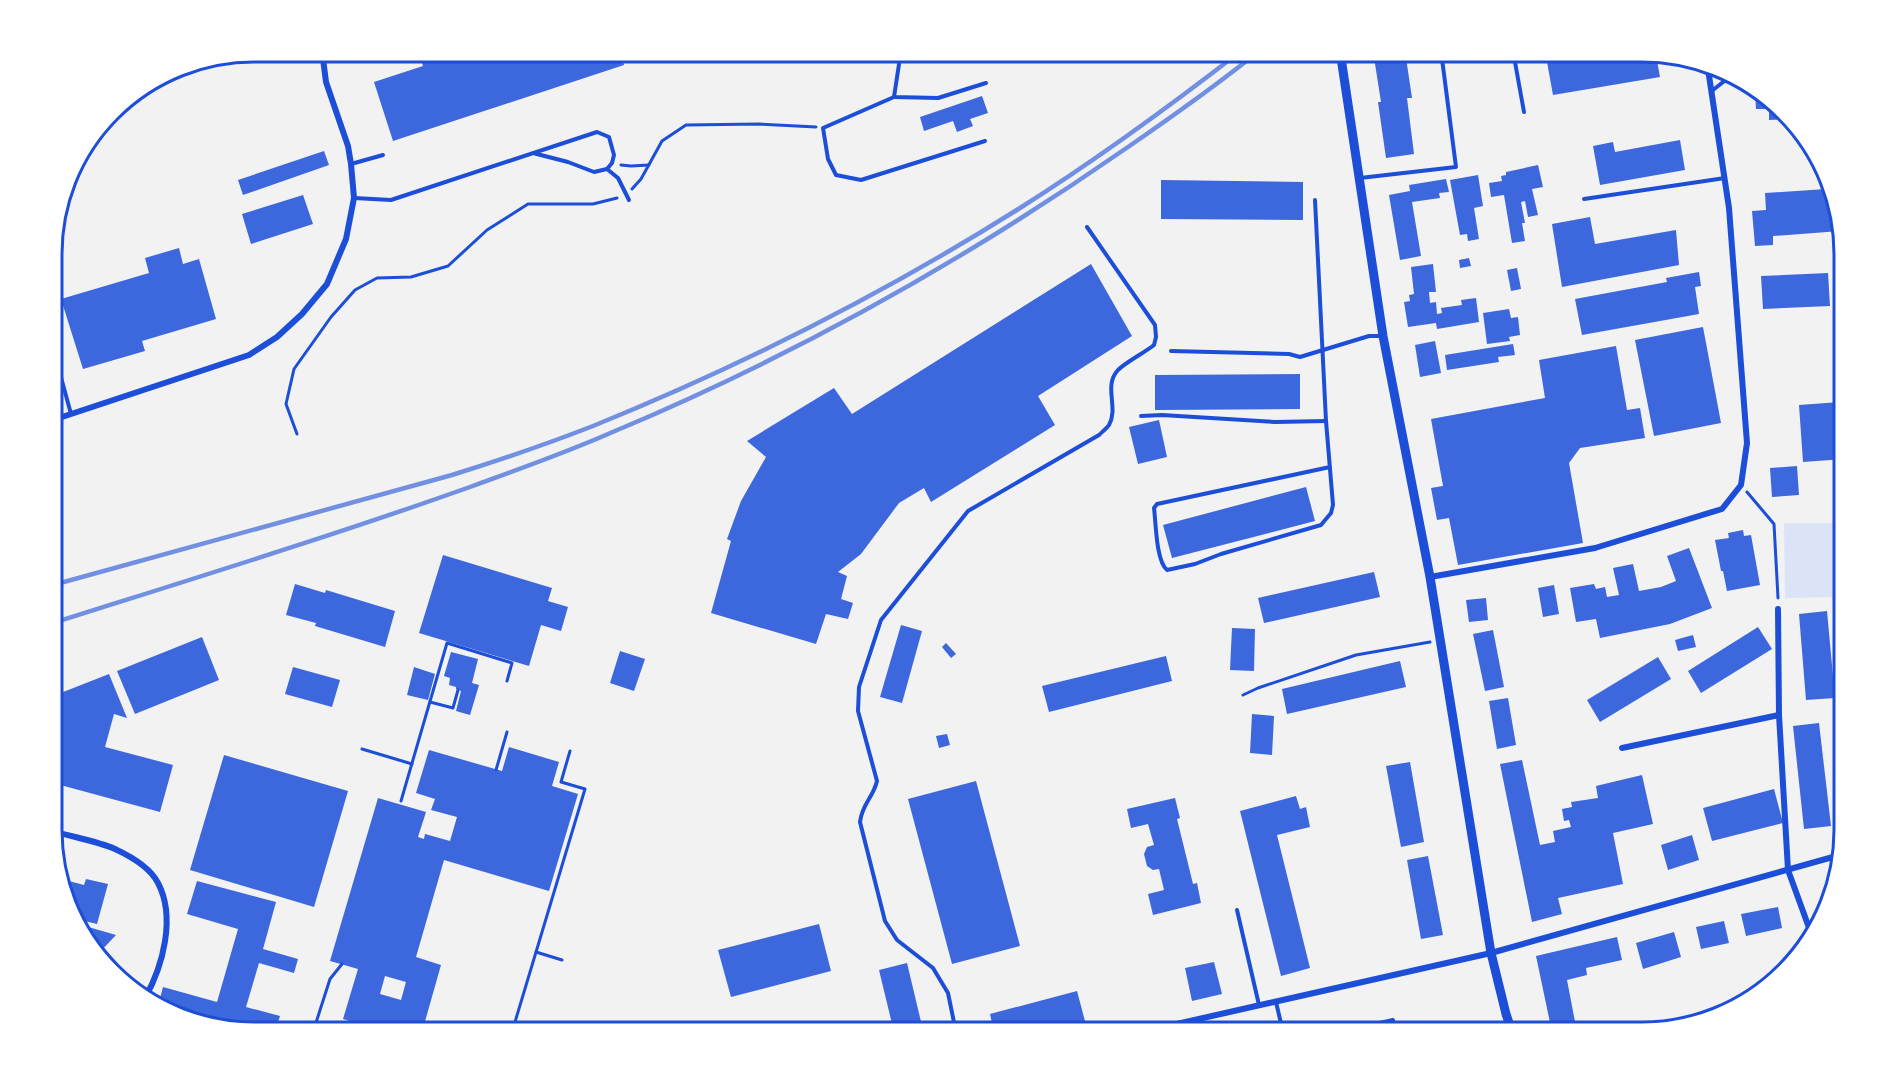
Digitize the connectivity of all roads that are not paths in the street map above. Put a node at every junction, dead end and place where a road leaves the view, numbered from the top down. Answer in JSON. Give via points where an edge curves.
{"nodes":[{"id":1,"x":323,"y":62,"type":"edge"},
{"id":2,"x":899,"y":62,"type":"edge"},
{"id":3,"x":1342,"y":62,"type":"edge"},
{"id":4,"x":1442,"y":62,"type":"edge"},
{"id":5,"x":1515,"y":62,"type":"edge"},
{"id":6,"x":1709,"y":74,"type":"edge"},
{"id":7,"x":1725,"y":81,"type":"edge"},
{"id":8,"x":986,"y":83,"type":"dead end"},
{"id":9,"x":1713,"y":90,"type":"junction"},
{"id":10,"x":894,"y":97,"type":"junction"},
{"id":11,"x":1524,"y":112,"type":"dead end"},
{"id":12,"x":596,"y":126,"type":"dead end"},
{"id":13,"x":597,"y":132,"type":"junction"},
{"id":14,"x":985,"y":141,"type":"dead end"},
{"id":15,"x":533,"y":153,"type":"junction"},
{"id":16,"x":383,"y":155,"type":"dead end"},
{"id":17,"x":351,"y":164,"type":"junction"},
{"id":18,"x":607,"y":169,"type":"junction"},
{"id":19,"x":1359,"y":178,"type":"junction"},
{"id":20,"x":1726,"y":178,"type":"junction"},
{"id":21,"x":354,"y":198,"type":"junction"},
{"id":22,"x":629,"y":200,"type":"dead end"},
{"id":23,"x":1315,"y":200,"type":"dead end"},
{"id":24,"x":1584,"y":200,"type":"dead end"},
{"id":25,"x":1088,"y":227,"type":"dead end"},
{"id":26,"x":1383,"y":336,"type":"junction"},
{"id":27,"x":1171,"y":351,"type":"dead end"},
{"id":28,"x":1324,"y":351,"type":"junction"},
{"id":29,"x":62,"y":381,"type":"edge"},
{"id":30,"x":71,"y":415,"type":"junction"},
{"id":31,"x":1141,"y":416,"type":"dead end"},
{"id":32,"x":62,"y":418,"type":"edge"},
{"id":33,"x":1326,"y":421,"type":"junction"},
{"id":34,"x":1330,"y":467,"type":"junction"},
{"id":35,"x":1430,"y":577,"type":"junction"},
{"id":36,"x":1778,"y":609,"type":"road end"},
{"id":37,"x":1779,"y":715,"type":"junction"},
{"id":38,"x":1622,"y":748,"type":"dead end"},
{"id":39,"x":62,"y":834,"type":"edge"},
{"id":40,"x":1831,"y":858,"type":"edge"},
{"id":41,"x":1788,"y":870,"type":"junction"},
{"id":42,"x":1237,"y":910,"type":"dead end"},
{"id":43,"x":1808,"y":926,"type":"edge"},
{"id":44,"x":1491,"y":953,"type":"junction"},
{"id":45,"x":148,"y":990,"type":"edge"},
{"id":46,"x":1276,"y":1002,"type":"junction"},
{"id":47,"x":1259,"y":1005,"type":"junction"},
{"id":48,"x":1393,"y":1020,"type":"dead end"},
{"id":49,"x":1188,"y":1021,"type":"edge"},
{"id":50,"x":1280,"y":1021,"type":"edge"},
{"id":51,"x":1388,"y":1021,"type":"edge"},
{"id":52,"x":1508,"y":1021,"type":"edge"},
{"id":53,"x":954,"y":1022,"type":"edge"}],
"edges":[{"from":1,"to":17,"type":"street"},
{"from":2,"to":10,"type":"lane"},
{"from":3,"to":19,"type":"street"},
{"from":4,"to":19,"type":"lane","via":[[1456,167]]},
{"from":5,"to":11,"type":"lane"},
{"from":6,"to":9,"type":"street"},
{"from":7,"to":9,"type":"lane"},
{"from":8,"to":10,"type":"lane","via":[[938,98]]},
{"from":9,"to":20,"type":"street"},
{"from":10,"to":14,"type":"lane","via":[[823,128],[828,159],[836,175],[861,180]]},
{"from":12,"to":13,"type":"lane"},
{"from":13,"to":15,"type":"lane"},
{"from":13,"to":18,"type":"lane","via":[[609,136],[614,155]]},
{"from":15,"to":18,"type":"lane","via":[[594,172]]},
{"from":15,"to":21,"type":"lane","via":[[391,200]]},
{"from":16,"to":17,"type":"lane"},
{"from":17,"to":21,"type":"street"},
{"from":18,"to":22,"type":"lane","via":[[618,178]]},
{"from":19,"to":26,"type":"street"},
{"from":20,"to":24,"type":"lane"},
{"from":20,"to":35,"type":"street","via":[[1747,443],[1741,486],[1722,508],[1595,548]]},
{"from":21,"to":30,"type":"street","via":[[346,239],[327,284],[277,337],[249,355]]},
{"from":23,"to":28,"type":"lane"},
{"from":25,"to":53,"type":"lane","via":[[1155,325],[1154,345],[1118,370],[1110,394],[1113,411],[1109,424],[1099,435],[968,511],[880,620],[859,687],[858,711],[877,781],[861,810],[860,822],[885,921],[897,940],[933,968],[948,993]]},
{"from":26,"to":28,"type":"lane","via":[[1369,336]]},
{"from":26,"to":35,"type":"street"},
{"from":27,"to":28,"type":"lane","via":[[1300,357]]},
{"from":28,"to":33,"type":"lane"},
{"from":29,"to":30,"type":"lane"},
{"from":30,"to":32,"type":"street"},
{"from":31,"to":33,"type":"lane"},
{"from":33,"to":34,"type":"lane"},
{"from":34,"to":34,"type":"lane","via":[[1333,505],[1321,525],[1195,564],[1163,568],[1154,508],[1157,504]]},
{"from":35,"to":44,"type":"street"},
{"from":36,"to":37,"type":"street"},
{"from":37,"to":38,"type":"street"},
{"from":37,"to":41,"type":"street"},
{"from":39,"to":45,"type":"street","via":[[114,848],[146,867],[158,883],[167,913],[158,967]]},
{"from":40,"to":41,"type":"street"},
{"from":41,"to":43,"type":"street"},
{"from":41,"to":44,"type":"street"},
{"from":42,"to":47,"type":"lane"},
{"from":44,"to":46,"type":"street"},
{"from":44,"to":52,"type":"street"},
{"from":46,"to":47,"type":"street"},
{"from":46,"to":50,"type":"lane"},
{"from":47,"to":49,"type":"street"},
{"from":48,"to":51,"type":"lane"}]}
